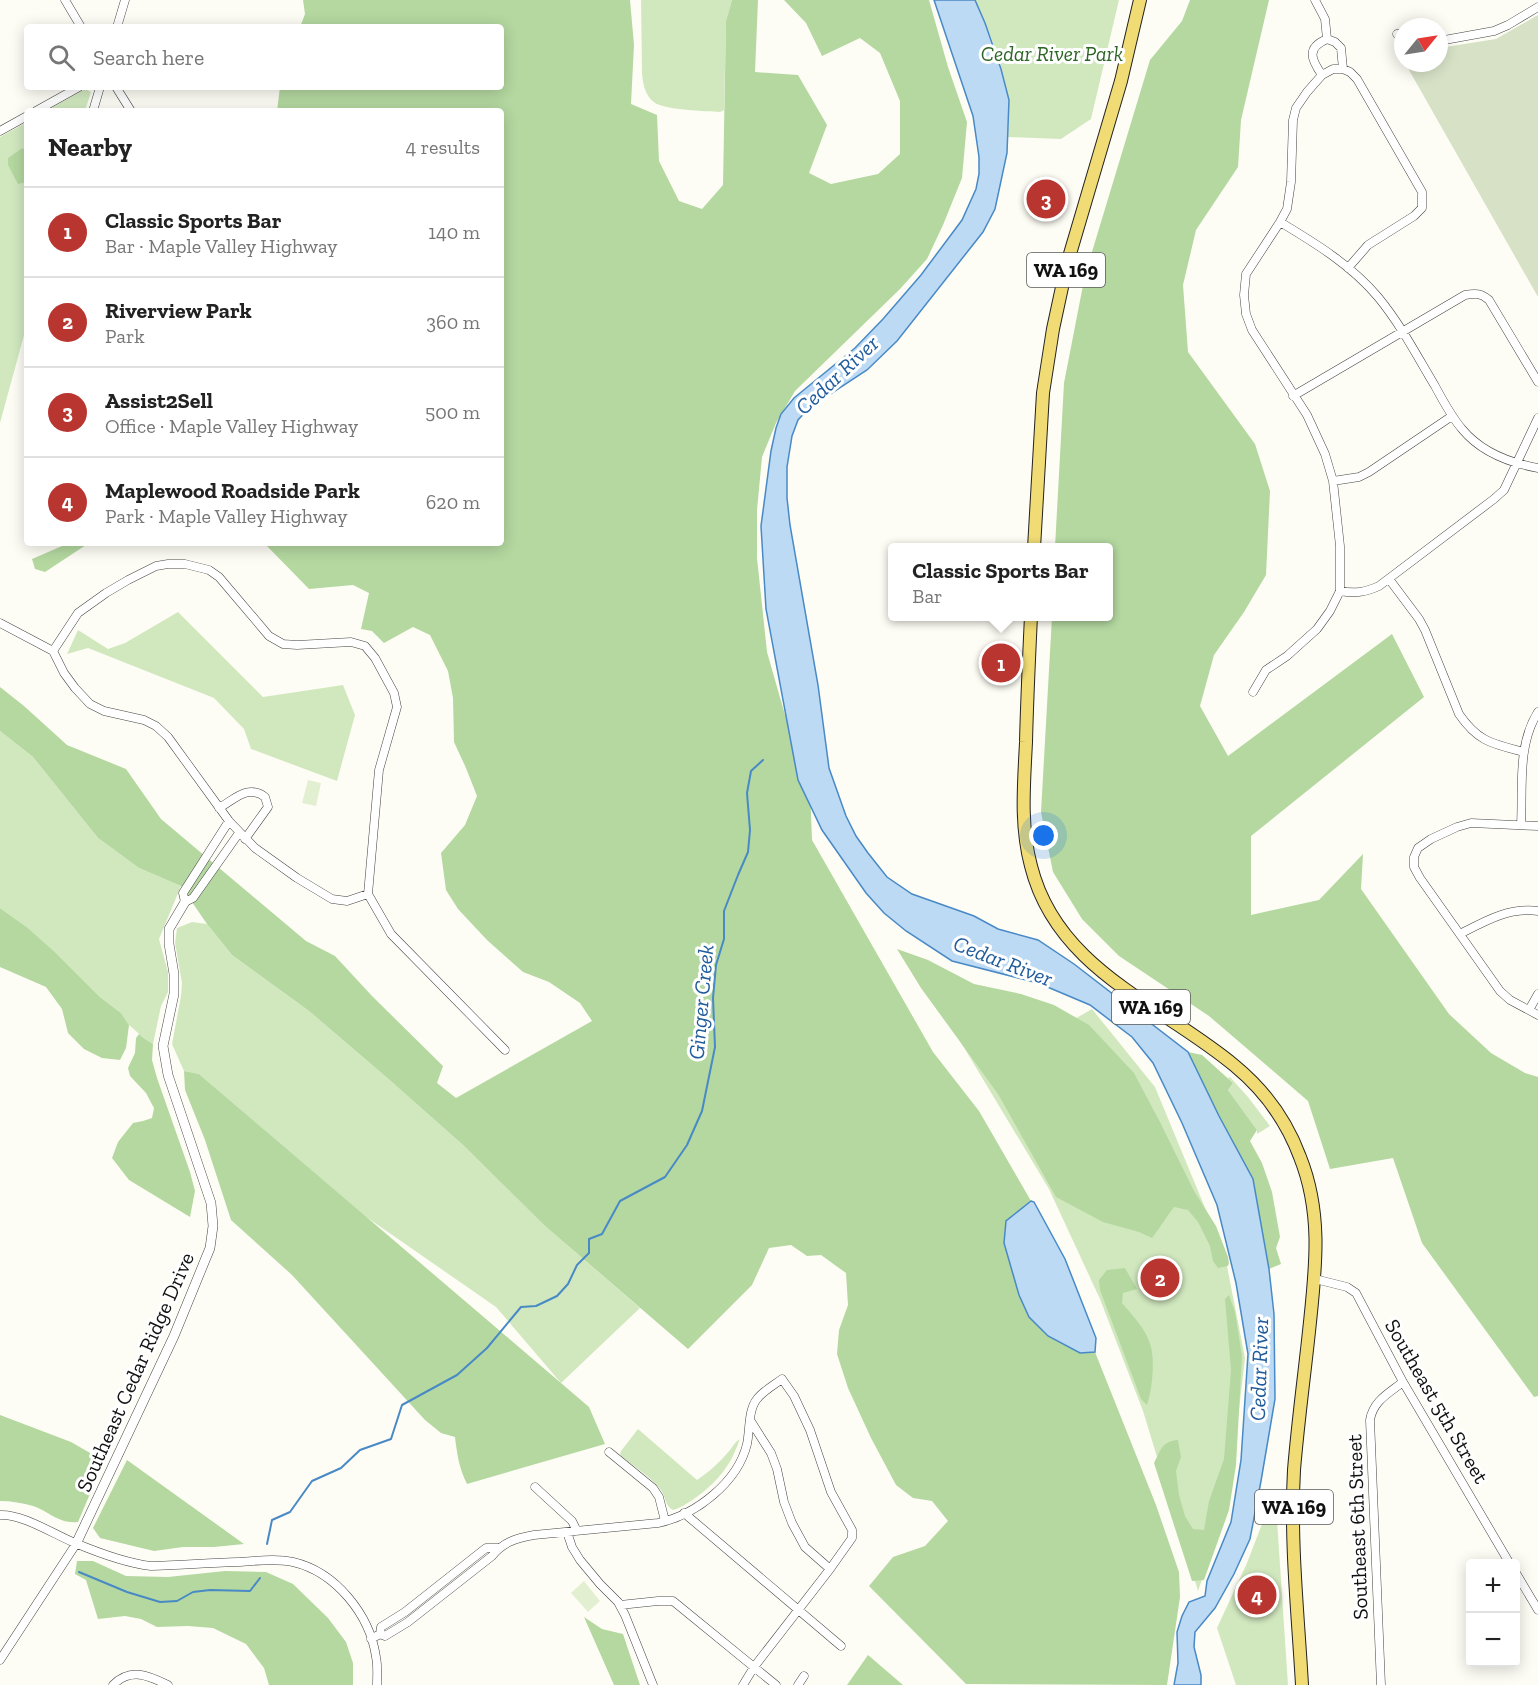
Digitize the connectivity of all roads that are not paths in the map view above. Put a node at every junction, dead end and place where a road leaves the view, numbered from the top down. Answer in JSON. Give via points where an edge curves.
{"nodes":[{"id":1,"x":65,"y":0,"type":"edge"},
{"id":2,"x":125,"y":0,"type":"edge"},
{"id":3,"x":1140,"y":0,"type":"edge"},
{"id":4,"x":1315,"y":0,"type":"edge"},
{"id":5,"x":1538,"y":7,"type":"edge"},
{"id":6,"x":79,"y":24,"type":"edge"},
{"id":7,"x":118,"y":24,"type":"edge"},
{"id":8,"x":1327,"y":39,"type":"junction"},
{"id":9,"x":1448,"y":39,"type":"edge"},
{"id":10,"x":1343,"y":69,"type":"junction"},
{"id":11,"x":1322,"y":75,"type":"junction"},
{"id":12,"x":74,"y":90,"type":"edge"},
{"id":13,"x":99,"y":90,"type":"edge"},
{"id":14,"x":118,"y":90,"type":"edge"},
{"id":15,"x":41,"y":108,"type":"edge"},
{"id":16,"x":94,"y":108,"type":"edge"},
{"id":17,"x":129,"y":108,"type":"edge"},
{"id":18,"x":24,"y":118,"type":"edge"},
{"id":19,"x":0,"y":131,"type":"edge"},
{"id":20,"x":1280,"y":222,"type":"junction"},
{"id":21,"x":1348,"y":268,"type":"junction"},
{"id":22,"x":1403,"y":331,"type":"junction"},
{"id":23,"x":1538,"y":382,"type":"edge"},
{"id":24,"x":1293,"y":396,"type":"junction"},
{"id":25,"x":1452,"y":416,"type":"junction"},
{"id":26,"x":1538,"y":418,"type":"edge"},
{"id":27,"x":1516,"y":464,"type":"junction"},
{"id":28,"x":1538,"y":468,"type":"edge"},
{"id":29,"x":1333,"y":481,"type":"junction"},
{"id":30,"x":1034,"y":543,"type":"edge"},
{"id":31,"x":1389,"y":579,"type":"junction"},
{"id":32,"x":1340,"y":591,"type":"junction"},
{"id":33,"x":1031,"y":621,"type":"edge"},
{"id":34,"x":0,"y":623,"type":"edge"},
{"id":35,"x":53,"y":651,"type":"junction"},
{"id":36,"x":1253,"y":692,"type":"dead end"},
{"id":37,"x":1538,"y":712,"type":"edge"},
{"id":38,"x":1524,"y":752,"type":"junction"},
{"id":39,"x":219,"y":808,"type":"junction"},
{"id":40,"x":229,"y":821,"type":"junction"},
{"id":41,"x":1521,"y":825,"type":"junction"},
{"id":42,"x":1538,"y":826,"type":"edge"},
{"id":43,"x":242,"y":836,"type":"junction"},
{"id":44,"x":368,"y":894,"type":"junction"},
{"id":45,"x":185,"y":902,"type":"junction"},
{"id":46,"x":1538,"y":911,"type":"edge"},
{"id":47,"x":1460,"y":934,"type":"junction"},
{"id":48,"x":1538,"y":994,"type":"edge"},
{"id":49,"x":1528,"y":1010,"type":"junction"},
{"id":50,"x":1538,"y":1016,"type":"edge"},
{"id":51,"x":505,"y":1050,"type":"dead end"},
{"id":52,"x":1315,"y":1279,"type":"junction"},
{"id":53,"x":1403,"y":1382,"type":"junction"},
{"id":54,"x":750,"y":1420,"type":"junction"},
{"id":55,"x":609,"y":1452,"type":"dead end"},
{"id":56,"x":535,"y":1487,"type":"dead end"},
{"id":57,"x":684,"y":1513,"type":"junction"},
{"id":58,"x":0,"y":1515,"type":"edge"},
{"id":59,"x":665,"y":1521,"type":"junction"},
{"id":60,"x":577,"y":1531,"type":"junction"},
{"id":61,"x":567,"y":1532,"type":"junction"},
{"id":62,"x":76,"y":1544,"type":"junction"},
{"id":63,"x":1508,"y":1559,"type":"edge"},
{"id":64,"x":830,"y":1569,"type":"junction"},
{"id":65,"x":1520,"y":1581,"type":"edge"},
{"id":66,"x":620,"y":1605,"type":"junction"},
{"id":67,"x":799,"y":1610,"type":"junction"},
{"id":68,"x":1538,"y":1611,"type":"edge"},
{"id":69,"x":371,"y":1639,"type":"junction"},
{"id":70,"x":841,"y":1646,"type":"dead end"},
{"id":71,"x":0,"y":1660,"type":"edge"},
{"id":72,"x":754,"y":1667,"type":"junction"},
{"id":73,"x":804,"y":1676,"type":"dead end"},
{"id":74,"x":113,"y":1685,"type":"edge"},
{"id":75,"x":168,"y":1685,"type":"edge"},
{"id":76,"x":377,"y":1685,"type":"edge"},
{"id":77,"x":653,"y":1685,"type":"edge"},
{"id":78,"x":743,"y":1685,"type":"edge"},
{"id":79,"x":776,"y":1685,"type":"edge"},
{"id":80,"x":798,"y":1685,"type":"edge"},
{"id":81,"x":1302,"y":1685,"type":"edge"},
{"id":82,"x":1381,"y":1685,"type":"edge"}],
"edges":[{"from":1,"to":6,"type":"street"},
{"from":2,"to":7,"type":"street"},
{"from":3,"to":30,"type":"main road","number":"WA 169","via":[[1121,81],[1067,264],[1053,329],[1043,401]]},
{"from":4,"to":8,"type":"street","via":[[1325,19]]},
{"from":5,"to":9,"type":"street","via":[[1494,31]]},
{"from":8,"to":10,"type":"street","via":[[1341,48]]},
{"from":8,"to":11,"type":"street","via":[[1313,49],[1312,57]]},
{"from":10,"to":11,"type":"street"},
{"from":10,"to":21,"type":"street","via":[[1357,79],[1422,192],[1422,208],[1368,245]]},
{"from":11,"to":20,"type":"street","via":[[1296,108],[1289,196]]},
{"from":12,"to":15,"type":"street"},
{"from":13,"to":16,"type":"street"},
{"from":14,"to":17,"type":"street"},
{"from":18,"to":19,"type":"street"},
{"from":20,"to":21,"type":"street"},
{"from":20,"to":24,"type":"street","via":[[1246,274],[1244,295],[1252,330]]},
{"from":21,"to":22,"type":"street","via":[[1377,295]]},
{"from":22,"to":23,"type":"street","via":[[1465,295],[1482,294]]},
{"from":22,"to":24,"type":"street"},
{"from":22,"to":25,"type":"street"},
{"from":24,"to":29,"type":"street","via":[[1316,433]]},
{"from":25,"to":27,"type":"street","via":[[1489,452]]},
{"from":25,"to":29,"type":"street","via":[[1359,477]]},
{"from":26,"to":27,"type":"street"},
{"from":27,"to":28,"type":"street"},
{"from":27,"to":31,"type":"street","via":[[1504,490]]},
{"from":29,"to":32,"type":"street"},
{"from":31,"to":32,"type":"street","via":[[1364,592]]},
{"from":31,"to":38,"type":"street","via":[[1422,625],[1467,725],[1492,744]]},
{"from":32,"to":36,"type":"street","via":[[1317,629],[1266,670]]},
{"from":33,"to":52,"type":"main road","number":"WA 169","via":[[1023,811],[1026,848],[1038,889],[1064,934],[1100,971],[1229,1061],[1270,1103],[1292,1138],[1307,1176],[1316,1220]]},
{"from":34,"to":35,"type":"street"},
{"from":35,"to":39,"type":"street","via":[[70,681],[90,704],[144,720],[168,737]]},
{"from":35,"to":44,"type":"street","via":[[78,613],[128,580],[168,564],[209,570],[269,636],[283,644],[351,642],[365,646],[394,693],[397,707],[379,770]]},
{"from":37,"to":38,"type":"street"},
{"from":38,"to":41,"type":"street"},
{"from":39,"to":40,"type":"street"},
{"from":39,"to":43,"type":"street","name":"Southeast Cedar Ridge Drive","via":[[249,791],[265,797],[268,807]]},
{"from":40,"to":43,"type":"street"},
{"from":40,"to":45,"type":"street","name":"Southeast Cedar Ridge Drive","via":[[183,893]]},
{"from":41,"to":42,"type":"street"},
{"from":41,"to":47,"type":"street","via":[[1471,823],[1418,848],[1413,857],[1414,867]]},
{"from":43,"to":44,"type":"street","via":[[332,899],[347,901]]},
{"from":43,"to":45,"type":"street","name":"Southeast Cedar Ridge Drive","via":[[193,898]]},
{"from":44,"to":51,"type":"street","via":[[391,934]]},
{"from":45,"to":62,"type":"street","name":"Southeast Cedar Ridge Drive","via":[[169,929],[174,994],[163,1046],[168,1075],[211,1203],[210,1248],[174,1336]]},
{"from":46,"to":47,"type":"street","via":[[1512,912],[1488,919]]},
{"from":47,"to":49,"type":"street","via":[[1500,991]]},
{"from":48,"to":49,"type":"street"},
{"from":49,"to":50,"type":"street"},
{"from":52,"to":53,"type":"street","name":"Southeast 5th Street","via":[[1356,1293]]},
{"from":52,"to":81,"type":"main road","number":"WA 169","via":[[1294,1471],[1293,1528]]},
{"from":53,"to":63,"type":"street","name":"Southeast 5th Street"},
{"from":53,"to":82,"type":"street","name":"Southeast 6th Street","via":[[1378,1402],[1370,1420]]},
{"from":54,"to":57,"type":"street","via":[[746,1446],[733,1474],[707,1499]]},
{"from":54,"to":64,"type":"street","via":[[771,1453],[792,1523],[805,1547]]},
{"from":54,"to":64,"type":"street","via":[[756,1400],[782,1379],[810,1430],[831,1492],[852,1530],[849,1544]]},
{"from":55,"to":59,"type":"street","via":[[653,1488]]},
{"from":56,"to":60,"type":"street","via":[[572,1521]]},
{"from":57,"to":59,"type":"street"},
{"from":57,"to":67,"type":"street"},
{"from":58,"to":62,"type":"street","via":[[18,1518]]},
{"from":59,"to":60,"type":"street"},
{"from":60,"to":61,"type":"street"},
{"from":61,"to":66,"type":"street","via":[[580,1560]]},
{"from":61,"to":69,"type":"street","via":[[520,1537],[498,1548],[486,1548],[381,1627],[380,1634]]},
{"from":62,"to":69,"type":"street","via":[[132,1564],[151,1566],[292,1562],[327,1577],[341,1589]]},
{"from":62,"to":71,"type":"street"},
{"from":64,"to":67,"type":"street"},
{"from":65,"to":68,"type":"street"},
{"from":66,"to":72,"type":"street","via":[[673,1601]]},
{"from":66,"to":77,"type":"street"},
{"from":67,"to":70,"type":"street"},
{"from":67,"to":72,"type":"street"},
{"from":69,"to":76,"type":"street"},
{"from":72,"to":78,"type":"street"},
{"from":72,"to":79,"type":"street"},
{"from":73,"to":80,"type":"street"},
{"from":74,"to":75,"type":"street","via":[[125,1676],[149,1676]]}]}
